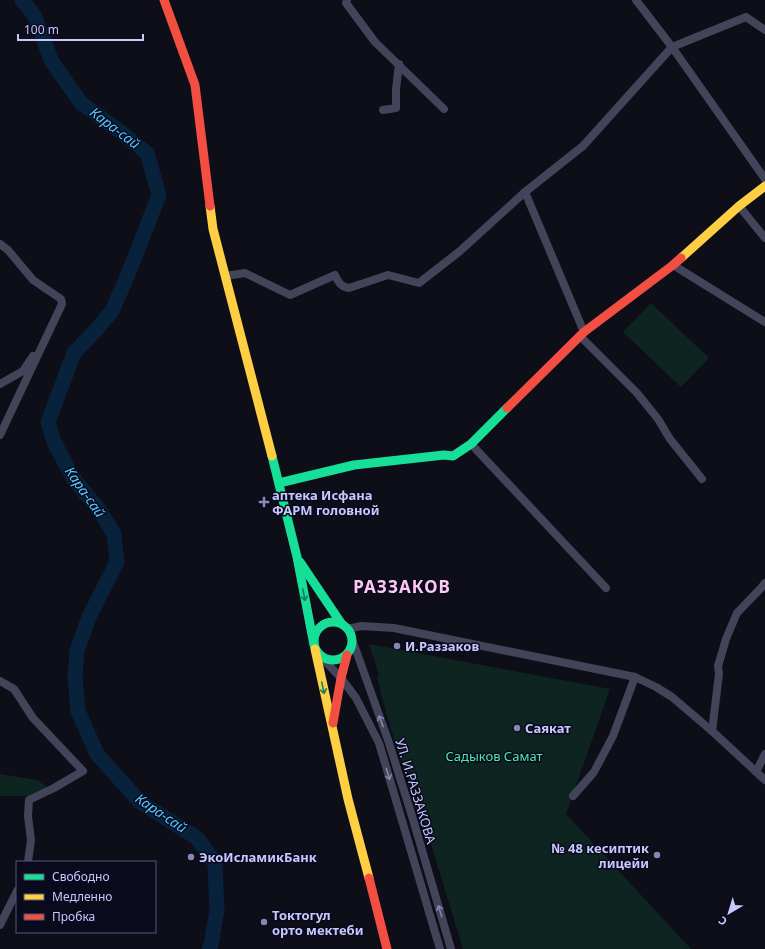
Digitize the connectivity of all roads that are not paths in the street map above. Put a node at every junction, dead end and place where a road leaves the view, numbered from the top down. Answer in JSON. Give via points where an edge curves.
{"nodes":[{"id":1,"x":164,"y":0,"type":"edge"},
{"id":2,"x":347,"y":0,"type":"edge"},
{"id":3,"x":636,"y":0,"type":"edge"},
{"id":4,"x":765,"y":30,"type":"edge"},
{"id":5,"x":672,"y":47,"type":"junction"},
{"id":6,"x":399,"y":64,"type":"junction"},
{"id":7,"x":444,"y":109,"type":"dead end"},
{"id":8,"x":382,"y":110,"type":"dead end"},
{"id":9,"x":765,"y":180,"type":"edge"},
{"id":10,"x":765,"y":186,"type":"edge"},
{"id":11,"x":525,"y":192,"type":"junction"},
{"id":12,"x":739,"y":206,"type":"junction"},
{"id":13,"x":765,"y":238,"type":"edge"},
{"id":14,"x":0,"y":244,"type":"edge"},
{"id":15,"x":673,"y":265,"type":"junction"},
{"id":16,"x":225,"y":276,"type":"junction"},
{"id":17,"x":62,"y":304,"type":"junction"},
{"id":18,"x":765,"y":322,"type":"edge"},
{"id":19,"x":582,"y":334,"type":"junction"},
{"id":20,"x":0,"y":384,"type":"edge"},
{"id":21,"x":0,"y":435,"type":"edge"},
{"id":22,"x":471,"y":444,"type":"junction"},
{"id":23,"x":702,"y":479,"type":"dead end"},
{"id":24,"x":279,"y":483,"type":"junction"},
{"id":25,"x":297,"y":557,"type":"junction"},
{"id":26,"x":765,"y":583,"type":"edge"},
{"id":27,"x":606,"y":588,"type":"dead end"},
{"id":28,"x":345,"y":626,"type":"junction"},
{"id":29,"x":353,"y":642,"type":"junction"},
{"id":30,"x":317,"y":650,"type":"junction"},
{"id":31,"x":347,"y":655,"type":"junction"},
{"id":32,"x":635,"y":677,"type":"junction"},
{"id":33,"x":341,"y":678,"type":"junction"},
{"id":34,"x":0,"y":680,"type":"edge"},
{"id":35,"x":332,"y":729,"type":"junction"},
{"id":36,"x":712,"y":731,"type":"junction"},
{"id":37,"x":765,"y":754,"type":"edge"},
{"id":38,"x":756,"y":772,"type":"junction"},
{"id":39,"x":765,"y":780,"type":"edge"},
{"id":40,"x":573,"y":796,"type":"dead end"},
{"id":41,"x":28,"y":861,"type":"edge"},
{"id":42,"x":16,"y":893,"type":"edge"},
{"id":43,"x":0,"y":925,"type":"edge"},
{"id":44,"x":387,"y":949,"type":"edge"},
{"id":45,"x":440,"y":949,"type":"edge"},
{"id":46,"x":451,"y":949,"type":"edge"}],
"edges":[{"from":1,"to":16,"type":"main road","via":[[195,85],[213,229]]},
{"from":2,"to":6,"type":"street","via":[[346,3],[375,42]]},
{"from":3,"to":5,"type":"street"},
{"from":4,"to":5,"type":"street","via":[[746,17]]},
{"from":5,"to":9,"type":"street"},
{"from":5,"to":11,"type":"street","via":[[583,146]]},
{"from":6,"to":7,"type":"street"},
{"from":6,"to":8,"type":"street","via":[[396,108]]},
{"from":10,"to":12,"type":"main road"},
{"from":11,"to":16,"type":"street","via":[[460,252],[419,283],[388,275],[345,288],[335,275],[290,296],[245,272]]},
{"from":11,"to":19,"type":"street"},
{"from":12,"to":13,"type":"street"},
{"from":12,"to":15,"type":"main road"},
{"from":14,"to":17,"type":"street","via":[[33,280],[61,299]]},
{"from":15,"to":18,"type":"street"},
{"from":15,"to":19,"type":"main road"},
{"from":16,"to":24,"type":"main road"},
{"from":17,"to":20,"type":"street","via":[[47,335],[23,371]]},
{"from":17,"to":21,"type":"street"},
{"from":19,"to":22,"type":"main road"},
{"from":19,"to":23,"type":"street","via":[[637,393]]},
{"from":22,"to":24,"type":"main road","via":[[453,456],[354,465]]},
{"from":22,"to":27,"type":"street"},
{"from":24,"to":25,"type":"main road"},
{"from":25,"to":28,"type":"main road"},
{"from":25,"to":30,"type":"main road","one_way":true},
{"from":26,"to":36,"type":"street","via":[[737,613],[726,639],[718,666]]},
{"from":28,"to":29,"type":"main road"},
{"from":28,"to":30,"type":"main road","via":[[336,622],[327,623],[319,628],[314,636]]},
{"from":28,"to":32,"type":"street","via":[[394,628]]},
{"from":29,"to":31,"type":"main road"},
{"from":46,"to":29,"type":"street","name":"УЛ. И.РАЗЗАКОВА","one_way":true,"via":[[388,740]]},
{"from":30,"to":31,"type":"main road","via":[[325,659],[334,661]]},
{"from":30,"to":33,"type":"street","name":"УЛ. И.РАЗЗАКОВА"},
{"from":30,"to":35,"type":"main road","one_way":true},
{"from":31,"to":33,"type":"main road"},
{"from":32,"to":36,"type":"street","via":[[672,697]]},
{"from":32,"to":40,"type":"street","via":[[613,736],[594,772]]},
{"from":33,"to":35,"type":"main road"},
{"from":33,"to":45,"type":"street","name":"УЛ. И.РАЗЗАКОВА","one_way":true,"via":[[356,698],[379,743]]},
{"from":34,"to":41,"type":"street","via":[[14,689],[33,718],[83,771],[29,800],[31,840]]},
{"from":35,"to":44,"type":"main road"},
{"from":36,"to":38,"type":"street"},
{"from":37,"to":38,"type":"street"},
{"from":38,"to":39,"type":"street"},
{"from":42,"to":43,"type":"street"}]}
